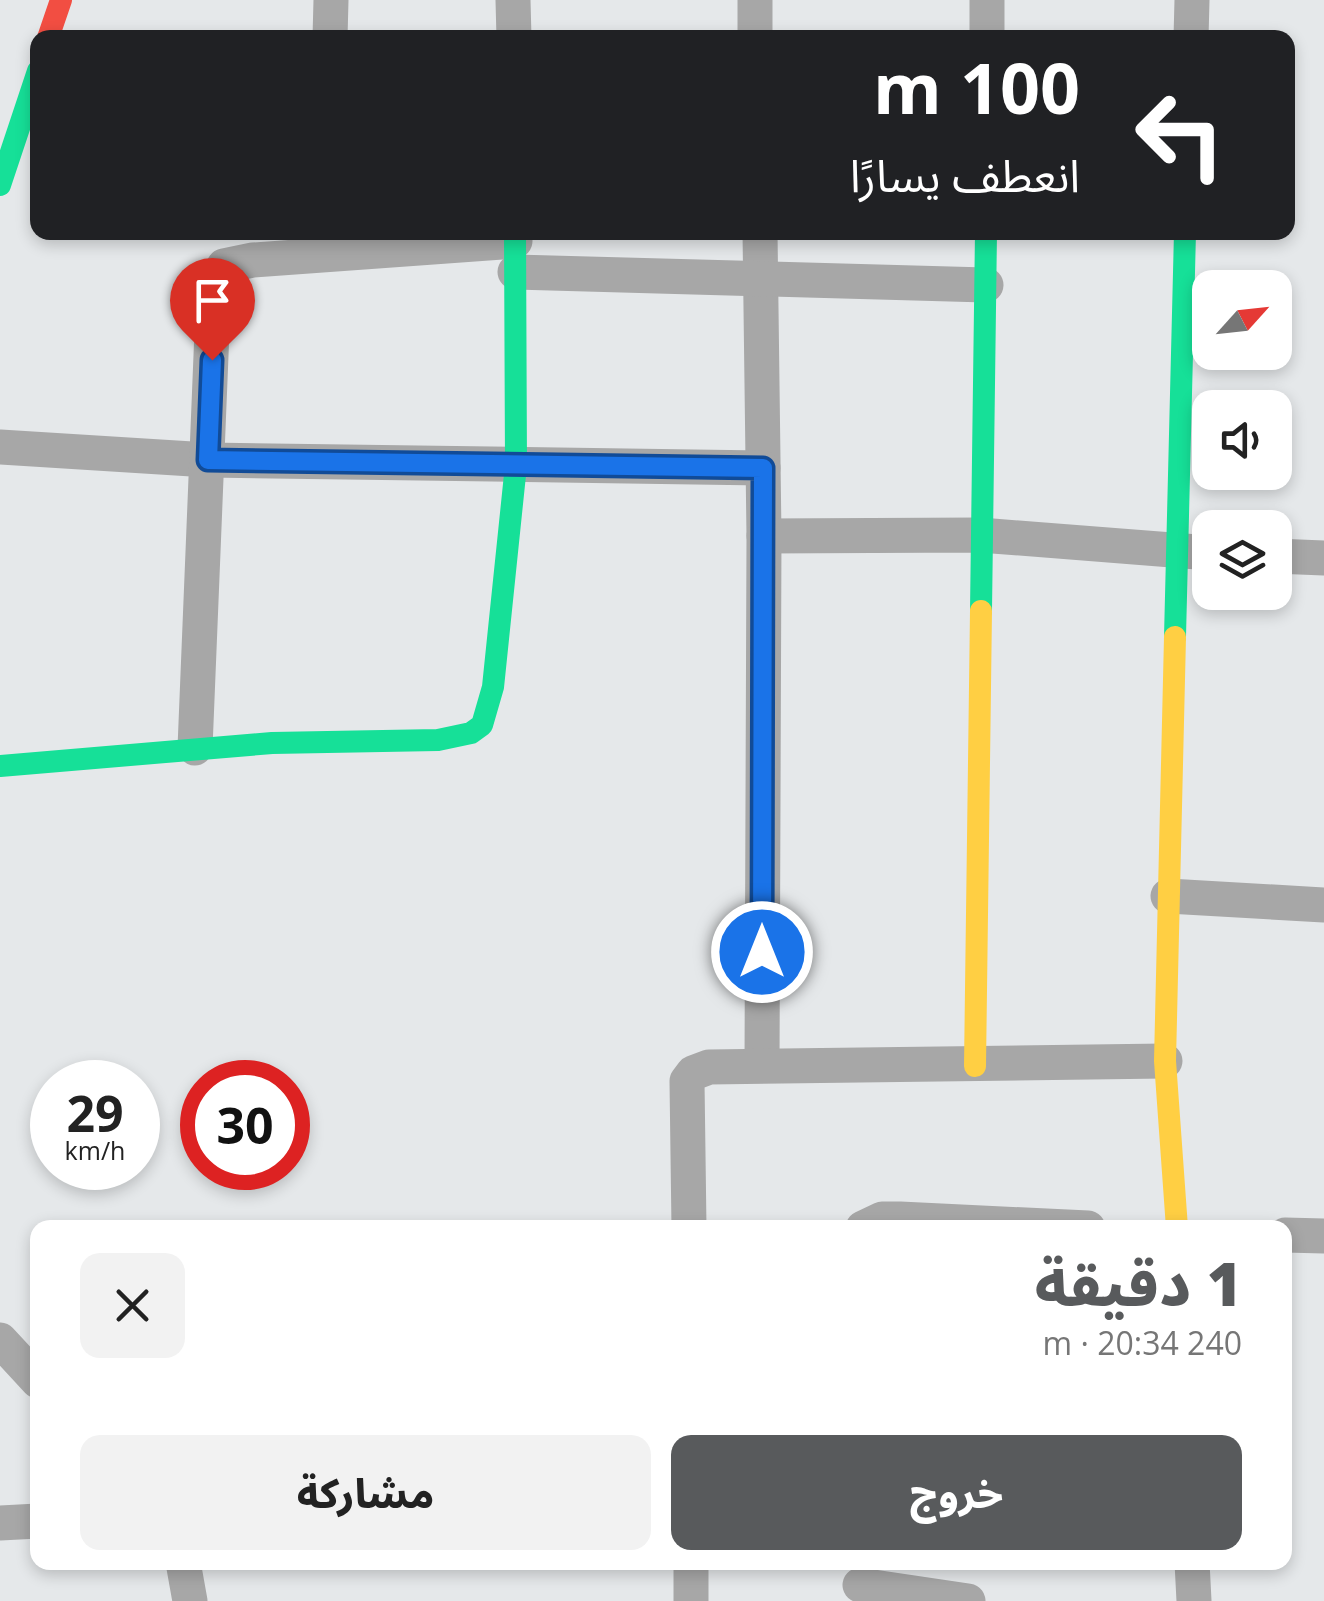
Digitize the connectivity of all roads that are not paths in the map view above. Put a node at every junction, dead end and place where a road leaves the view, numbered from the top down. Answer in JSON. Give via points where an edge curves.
{"nodes":[{"id":1,"x":60,"y":0,"type":"edge"},
{"id":2,"x":331,"y":0,"type":"edge"},
{"id":3,"x":514,"y":0,"type":"edge"},
{"id":4,"x":755,"y":0,"type":"edge"},
{"id":5,"x":987,"y":0,"type":"edge"},
{"id":6,"x":1192,"y":0,"type":"edge"},
{"id":7,"x":51,"y":30,"type":"edge"},
{"id":8,"x":330,"y":30,"type":"edge"},
{"id":9,"x":514,"y":30,"type":"edge"},
{"id":10,"x":756,"y":30,"type":"edge"},
{"id":11,"x":987,"y":30,"type":"edge"},
{"id":12,"x":1191,"y":30,"type":"edge"},
{"id":13,"x":30,"y":95,"type":"edge"},
{"id":14,"x":0,"y":185,"type":"edge"},
{"id":15,"x":760,"y":240,"type":"edge"},
{"id":16,"x":986,"y":240,"type":"edge"},
{"id":17,"x":1185,"y":240,"type":"edge"},
{"id":18,"x":322,"y":243,"type":"edge"},
{"id":19,"x":515,"y":248,"type":"edge"},
{"id":20,"x":761,"y":279,"type":"junction"},
{"id":21,"x":986,"y":285,"type":"junction"},
{"id":22,"x":0,"y":447,"type":"edge"},
{"id":23,"x":208,"y":460,"type":"junction"},
{"id":24,"x":516,"y":465,"type":"junction"},
{"id":25,"x":763,"y":468,"type":"junction"},
{"id":26,"x":1192,"y":512,"type":"edge"},
{"id":27,"x":980,"y":535,"type":"junction"},
{"id":28,"x":764,"y":536,"type":"junction"},
{"id":29,"x":1192,"y":552,"type":"edge"},
{"id":30,"x":1292,"y":557,"type":"edge"},
{"id":31,"x":1324,"y":558,"type":"edge"},
{"id":32,"x":1192,"y":566,"type":"edge"},
{"id":33,"x":195,"y":748,"type":"junction"},
{"id":34,"x":0,"y":766,"type":"edge"},
{"id":35,"x":1168,"y":896,"type":"junction"},
{"id":36,"x":1324,"y":905,"type":"edge"},
{"id":37,"x":1165,"y":1061,"type":"junction"},
{"id":38,"x":762,"y":1065,"type":"junction"},
{"id":39,"x":975,"y":1066,"type":"junction"},
{"id":40,"x":689,"y":1220,"type":"edge"},
{"id":41,"x":880,"y":1220,"type":"edge"},
{"id":42,"x":905,"y":1220,"type":"edge"},
{"id":43,"x":1176,"y":1220,"type":"edge"},
{"id":44,"x":1292,"y":1235,"type":"edge"},
{"id":45,"x":1324,"y":1236,"type":"edge"},
{"id":46,"x":0,"y":1340,"type":"edge"},
{"id":47,"x":22,"y":1375,"type":"edge"},
{"id":48,"x":30,"y":1521,"type":"edge"},
{"id":49,"x":0,"y":1523,"type":"edge"},
{"id":50,"x":184,"y":1570,"type":"edge"},
{"id":51,"x":690,"y":1570,"type":"edge"},
{"id":52,"x":1192,"y":1570,"type":"edge"},
{"id":53,"x":860,"y":1583,"type":"edge"},
{"id":54,"x":190,"y":1601,"type":"edge"},
{"id":55,"x":691,"y":1601,"type":"edge"},
{"id":56,"x":968,"y":1601,"type":"edge"},
{"id":57,"x":1194,"y":1601,"type":"edge"}],
"edges":[{"from":1,"to":7,"type":"street"},
{"from":2,"to":8,"type":"street"},
{"from":3,"to":9,"type":"street"},
{"from":4,"to":10,"type":"street"},
{"from":5,"to":11,"type":"street"},
{"from":6,"to":12,"type":"street"},
{"from":13,"to":14,"type":"street"},
{"from":15,"to":20,"type":"street"},
{"from":16,"to":21,"type":"street"},
{"from":17,"to":26,"type":"street"},
{"from":18,"to":19,"type":"street"},
{"from":18,"to":23,"type":"street","via":[[231,264],[218,273]]},
{"from":19,"to":20,"type":"street"},
{"from":19,"to":24,"type":"street"},
{"from":20,"to":21,"type":"street"},
{"from":20,"to":25,"type":"street"},
{"from":21,"to":27,"type":"street"},
{"from":22,"to":23,"type":"street"},
{"from":23,"to":24,"type":"street"},
{"from":23,"to":33,"type":"street"},
{"from":24,"to":25,"type":"street"},
{"from":24,"to":33,"type":"street","via":[[493,687],[488,714],[472,733]]},
{"from":25,"to":28,"type":"street"},
{"from":27,"to":28,"type":"street"},
{"from":27,"to":29,"type":"street"},
{"from":27,"to":39,"type":"street"},
{"from":28,"to":38,"type":"street"},
{"from":30,"to":31,"type":"street"},
{"from":32,"to":35,"type":"street"},
{"from":33,"to":34,"type":"street"},
{"from":35,"to":36,"type":"street"},
{"from":35,"to":37,"type":"street"},
{"from":37,"to":39,"type":"street"},
{"from":37,"to":43,"type":"street"},
{"from":38,"to":39,"type":"street"},
{"from":38,"to":40,"type":"street","via":[[709,1067],[688,1081]]},
{"from":41,"to":42,"type":"street"},
{"from":44,"to":45,"type":"street"},
{"from":46,"to":47,"type":"street"},
{"from":48,"to":49,"type":"street"},
{"from":50,"to":54,"type":"street"},
{"from":51,"to":55,"type":"street"},
{"from":52,"to":57,"type":"street"},
{"from":53,"to":56,"type":"street"}]}
